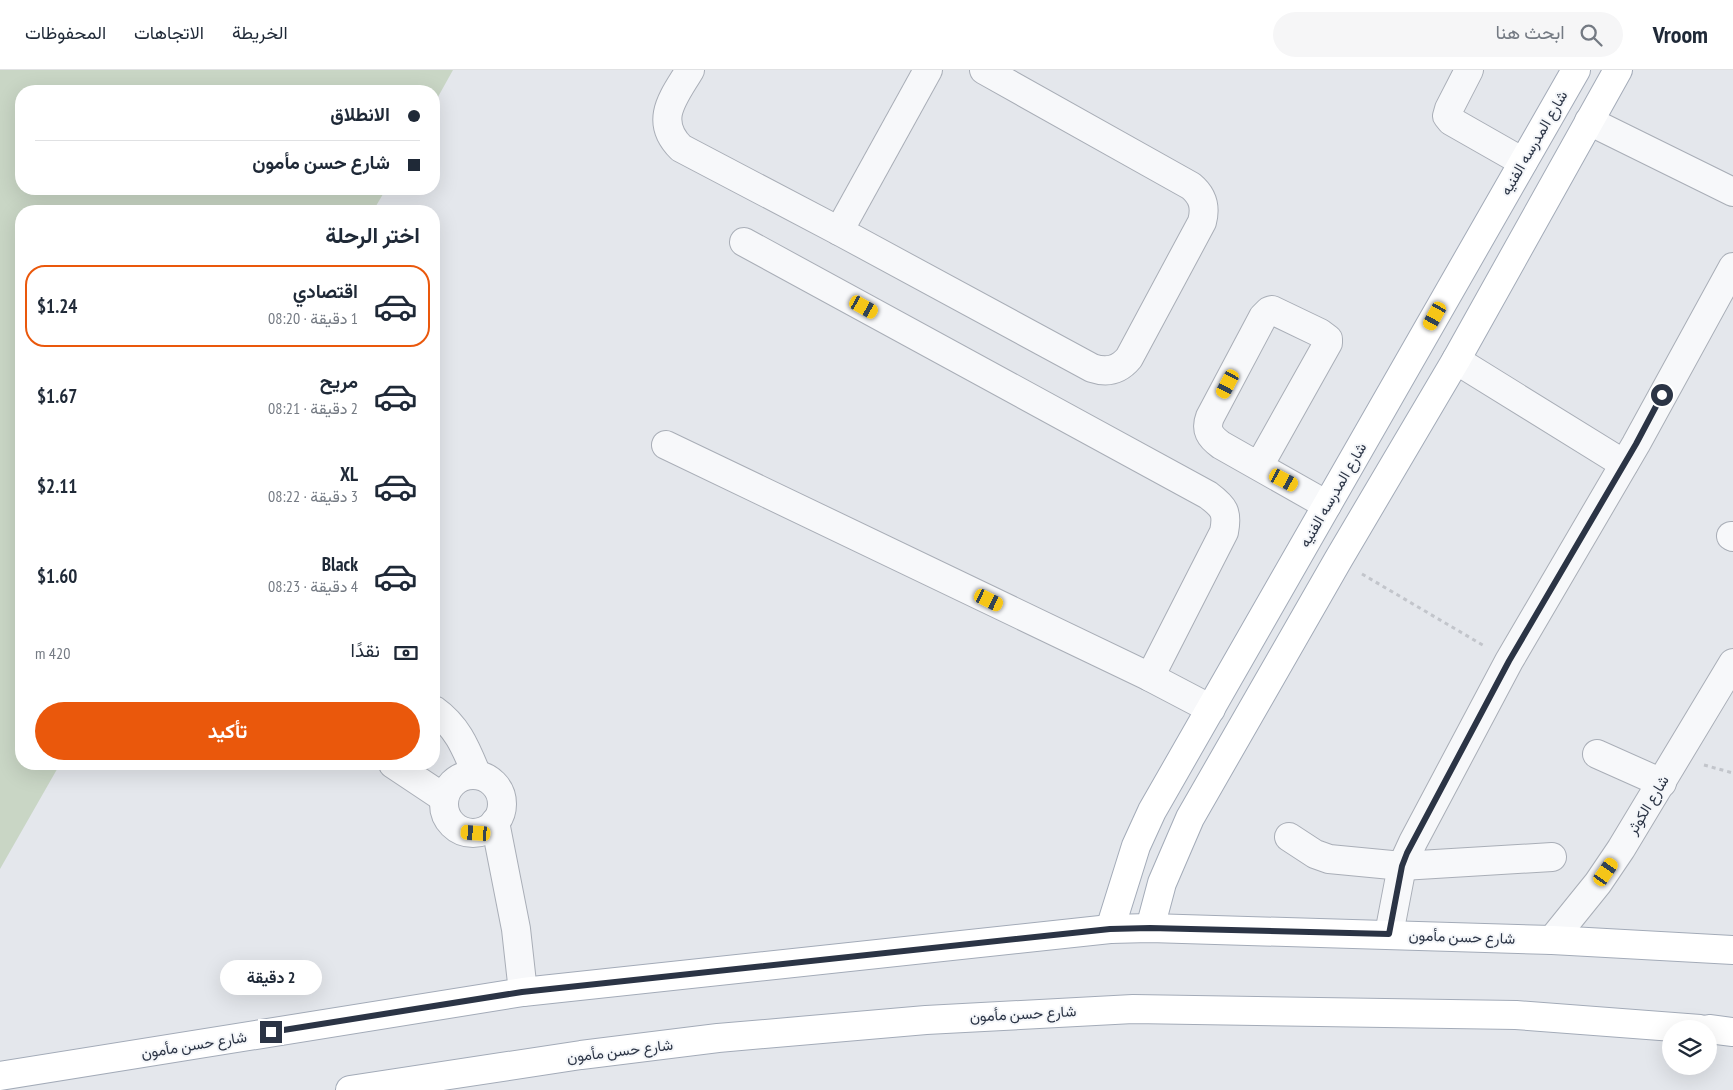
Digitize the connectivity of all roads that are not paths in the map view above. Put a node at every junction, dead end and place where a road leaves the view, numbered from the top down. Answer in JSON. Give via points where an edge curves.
{"nodes":[{"id":1,"x":690,"y":70,"type":"edge"},
{"id":2,"x":928,"y":70,"type":"edge"},
{"id":3,"x":984,"y":70,"type":"edge"},
{"id":4,"x":1470,"y":70,"type":"edge"},
{"id":5,"x":1576,"y":70,"type":"edge"},
{"id":6,"x":1618,"y":70,"type":"edge"},
{"id":7,"x":1589,"y":121,"type":"junction"},
{"id":8,"x":1523,"y":162,"type":"junction"},
{"id":9,"x":1733,"y":192,"type":"edge"},
{"id":10,"x":839,"y":231,"type":"junction"},
{"id":11,"x":744,"y":242,"type":"dead end"},
{"id":12,"x":1733,"y":267,"type":"edge"},
{"id":13,"x":1456,"y":360,"type":"junction"},
{"id":14,"x":666,"y":445,"type":"dead end"},
{"id":15,"x":1624,"y":464,"type":"junction"},
{"id":16,"x":1259,"y":466,"type":"junction"},
{"id":17,"x":1327,"y":505,"type":"junction"},
{"id":18,"x":1733,"y":663,"type":"edge"},
{"id":19,"x":1150,"y":677,"type":"junction"},
{"id":20,"x":1211,"y":709,"type":"junction"},
{"id":21,"x":440,"y":715,"type":"edge"},
{"id":22,"x":1597,"y":754,"type":"dead end"},
{"id":23,"x":402,"y":770,"type":"edge"},
{"id":24,"x":477,"y":775,"type":"junction"},
{"id":25,"x":1662,"y":783,"type":"junction"},
{"id":26,"x":444,"y":798,"type":"junction"},
{"id":27,"x":495,"y":822,"type":"junction"},
{"id":28,"x":1289,"y":837,"type":"dead end"},
{"id":29,"x":1552,"y":857,"type":"dead end"},
{"id":30,"x":1402,"y":866,"type":"junction"},
{"id":31,"x":1150,"y":928,"type":"junction"},
{"id":32,"x":1110,"y":929,"type":"junction"},
{"id":33,"x":1389,"y":934,"type":"junction"},
{"id":34,"x":1552,"y":940,"type":"junction"},
{"id":35,"x":1733,"y":950,"type":"edge"},
{"id":36,"x":522,"y":992,"type":"junction"},
{"id":37,"x":1662,"y":1026,"type":"edge"},
{"id":38,"x":1717,"y":1030,"type":"edge"},
{"id":39,"x":1733,"y":1032,"type":"edge"},
{"id":40,"x":0,"y":1076,"type":"edge"},
{"id":41,"x":445,"y":1083,"type":"edge"},
{"id":42,"x":381,"y":1087,"type":"edge"},
{"id":43,"x":350,"y":1090,"type":"edge"}],
"edges":[{"from":1,"to":10,"type":"street","via":[[670,103],[667,122],[674,141],[689,153]]},
{"from":2,"to":10,"type":"street"},
{"from":3,"to":10,"type":"street","via":[[1191,186],[1201,198],[1204,205],[1202,222],[1124,364],[1110,371],[1092,368]]},
{"from":4,"to":8,"type":"street","via":[[1447,116]]},
{"from":5,"to":8,"type":"main road","name":"شارع المدرسه الفنيه"},
{"from":6,"to":7,"type":"main road"},
{"from":7,"to":9,"type":"street"},
{"from":7,"to":13,"type":"main road"},
{"from":8,"to":17,"type":"main road","name":"شارع المدرسه الفنيه"},
{"from":11,"to":19,"type":"street","via":[[1221,504],[1227,518],[1224,532]]},
{"from":12,"to":15,"type":"street"},
{"from":13,"to":15,"type":"street"},
{"from":13,"to":31,"type":"main road","via":[[1190,818],[1162,883]]},
{"from":14,"to":19,"type":"street"},
{"from":15,"to":30,"type":"street","via":[[1509,661]]},
{"from":16,"to":16,"type":"street","via":[[1213,440],[1207,424],[1263,317],[1272,310],[1320,333],[1328,343]]},
{"from":16,"to":17,"type":"street"},
{"from":17,"to":20,"type":"main road","name":"شارع المدرسه الفنيه"},
{"from":18,"to":25,"type":"street","name":"شارع الكوثر"},
{"from":19,"to":20,"type":"street"},
{"from":20,"to":32,"type":"main road","name":"شارع المدرسه الفنيه","via":[[1152,811],[1136,846]]},
{"from":21,"to":24,"type":"street","via":[[461,737]]},
{"from":22,"to":25,"type":"street"},
{"from":23,"to":26,"type":"street"},
{"from":24,"to":26,"type":"street","via":[[463,777],[451,785]]},
{"from":24,"to":27,"type":"street","via":[[498,789],[502,806]]},
{"from":25,"to":34,"type":"street","name":"شارع الكوثر","via":[[1598,883]]},
{"from":26,"to":27,"type":"street","via":[[448,819],[465,832],[476,833]]},
{"from":27,"to":36,"type":"street","via":[[516,929]]},
{"from":28,"to":30,"type":"street","via":[[1329,859]]},
{"from":29,"to":30,"type":"street"},
{"from":30,"to":33,"type":"street"},
{"from":31,"to":32,"type":"main road","name":"شارع حسن مأمون"},
{"from":31,"to":33,"type":"main road","name":"شارع حسن مأمون"},
{"from":32,"to":36,"type":"main road","name":"شارع حسن مأمون"},
{"from":33,"to":34,"type":"main road","name":"شارع حسن مأمون"},
{"from":34,"to":35,"type":"main road","name":"شارع حسن مأمون"},
{"from":36,"to":40,"type":"main road","name":"شارع حسن مأمون"},
{"from":37,"to":41,"type":"main road","name":"شارع حسن مأمون","via":[[1516,1015],[1133,1008],[936,1019],[728,1038],[581,1055]]},
{"from":38,"to":39,"type":"main road"},
{"from":41,"to":42,"type":"main road","name":"شارع حسن مأمون"},
{"from":42,"to":43,"type":"main road","name":"شارع حسن مأمون"}]}
